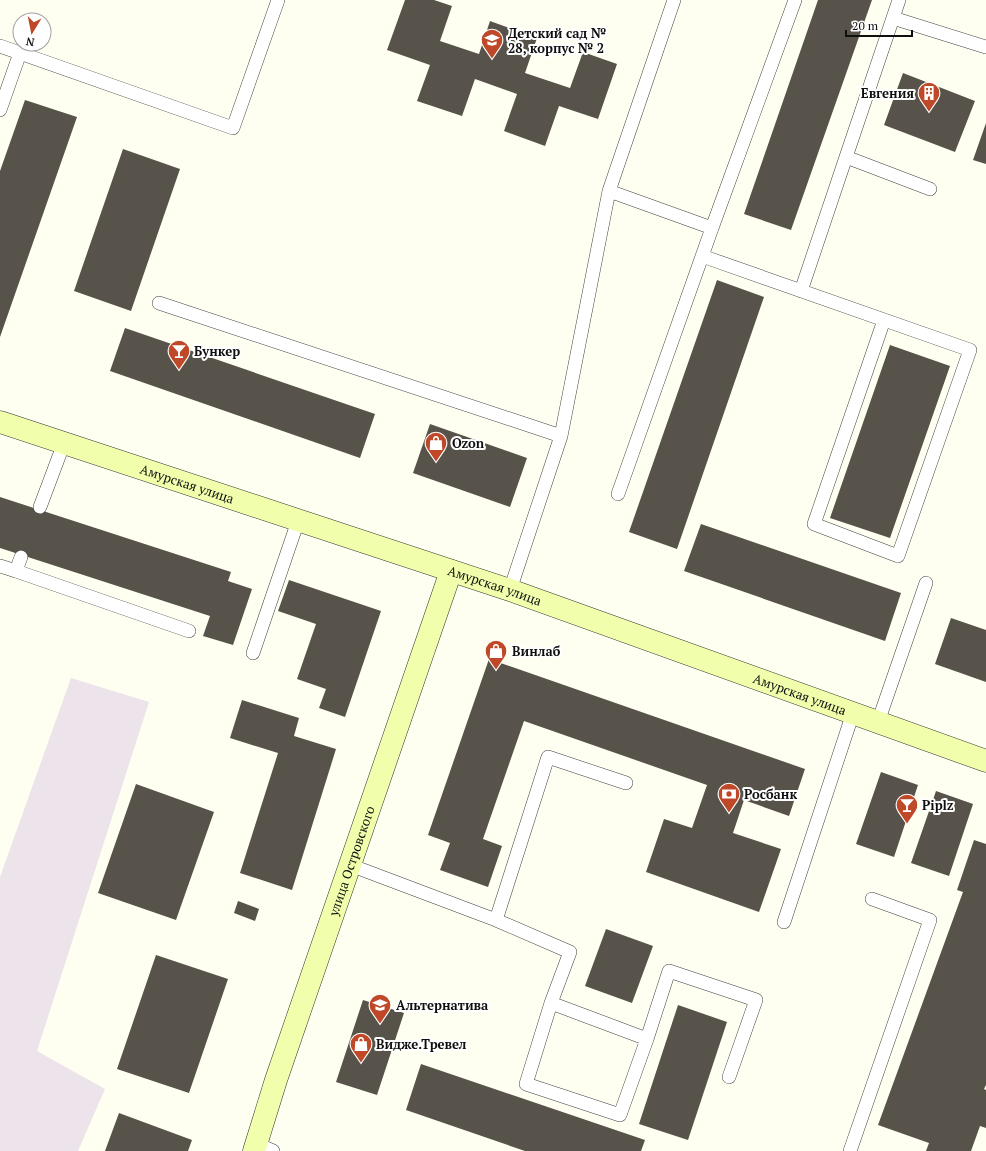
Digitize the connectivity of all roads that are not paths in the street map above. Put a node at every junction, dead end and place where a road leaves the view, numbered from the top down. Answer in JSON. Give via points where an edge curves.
{"nodes":[{"id":1,"x":278,"y":0,"type":"edge"},
{"id":2,"x":674,"y":0,"type":"edge"},
{"id":3,"x":795,"y":0,"type":"edge"},
{"id":4,"x":899,"y":0,"type":"edge"},
{"id":5,"x":893,"y":18,"type":"junction"},
{"id":6,"x":0,"y":46,"type":"edge"},
{"id":7,"x":986,"y":47,"type":"edge"},
{"id":8,"x":20,"y":53,"type":"junction"},
{"id":9,"x":0,"y":110,"type":"edge"},
{"id":10,"x":846,"y":157,"type":"junction"},
{"id":11,"x":930,"y":190,"type":"dead end"},
{"id":12,"x":609,"y":191,"type":"junction"},
{"id":13,"x":712,"y":228,"type":"junction"},
{"id":14,"x":702,"y":256,"type":"junction"},
{"id":15,"x":802,"y":291,"type":"junction"},
{"id":16,"x":159,"y":303,"type":"dead end"},
{"id":17,"x":884,"y":320,"type":"junction"},
{"id":18,"x":0,"y":422,"type":"edge"},
{"id":19,"x":561,"y":436,"type":"junction"},
{"id":20,"x":64,"y":443,"type":"junction"},
{"id":21,"x":618,"y":494,"type":"dead end"},
{"id":22,"x":40,"y":507,"type":"dead end"},
{"id":23,"x":298,"y":521,"type":"junction"},
{"id":24,"x":21,"y":557,"type":"dead end"},
{"id":25,"x":0,"y":566,"type":"edge"},
{"id":26,"x":16,"y":571,"type":"junction"},
{"id":27,"x":451,"y":571,"type":"junction"},
{"id":28,"x":926,"y":583,"type":"dead end"},
{"id":29,"x":510,"y":590,"type":"junction"},
{"id":30,"x":189,"y":631,"type":"dead end"},
{"id":31,"x":253,"y":653,"type":"dead end"},
{"id":32,"x":853,"y":713,"type":"junction"},
{"id":33,"x":878,"y":722,"type":"junction"},
{"id":34,"x":986,"y":760,"type":"edge"},
{"id":35,"x":626,"y":783,"type":"dead end"},
{"id":36,"x":350,"y":864,"type":"junction"},
{"id":37,"x":872,"y":900,"type":"dead end"},
{"id":38,"x":496,"y":920,"type":"junction"},
{"id":39,"x":784,"y":922,"type":"dead end"},
{"id":40,"x":551,"y":1003,"type":"junction"},
{"id":41,"x":647,"y":1039,"type":"junction"},
{"id":42,"x":729,"y":1078,"type":"dead end"},
{"id":43,"x":261,"y":1148,"type":"edge"},
{"id":44,"x":850,"y":1151,"type":"edge"}],
"edges":[{"from":1,"to":8,"type":"lane","via":[[233,128]]},
{"from":2,"to":12,"type":"lane"},
{"from":3,"to":13,"type":"lane"},
{"from":4,"to":5,"type":"lane"},
{"from":5,"to":7,"type":"lane"},
{"from":5,"to":10,"type":"lane"},
{"from":6,"to":8,"type":"lane"},
{"from":8,"to":9,"type":"lane"},
{"from":10,"to":11,"type":"lane"},
{"from":10,"to":15,"type":"lane"},
{"from":12,"to":13,"type":"lane"},
{"from":12,"to":19,"type":"lane"},
{"from":13,"to":14,"type":"lane"},
{"from":14,"to":15,"type":"lane"},
{"from":14,"to":21,"type":"lane"},
{"from":15,"to":17,"type":"lane"},
{"from":16,"to":19,"type":"lane"},
{"from":17,"to":17,"type":"lane","via":[[970,350],[898,556],[814,524]]},
{"from":18,"to":20,"type":"street","name":"Амурская улица"},
{"from":19,"to":29,"type":"lane"},
{"from":20,"to":22,"type":"lane"},
{"from":20,"to":23,"type":"street","name":"Амурская улица"},
{"from":23,"to":27,"type":"street","name":"Амурская улица"},
{"from":23,"to":31,"type":"lane"},
{"from":24,"to":26,"type":"lane"},
{"from":25,"to":26,"type":"lane"},
{"from":26,"to":30,"type":"lane"},
{"from":27,"to":29,"type":"street","name":"Амурская улица"},
{"from":27,"to":36,"type":"street","name":"улица Островского"},
{"from":28,"to":33,"type":"lane"},
{"from":29,"to":32,"type":"street","name":"Амурская улица"},
{"from":32,"to":33,"type":"street","name":"Амурская улица"},
{"from":32,"to":39,"type":"lane"},
{"from":33,"to":34,"type":"street","name":"Амурская улица"},
{"from":35,"to":38,"type":"lane","via":[[548,757]]},
{"from":36,"to":38,"type":"lane"},
{"from":36,"to":43,"type":"street","name":"улица Островского","via":[[278,1073]]},
{"from":37,"to":44,"type":"lane","via":[[930,920]]},
{"from":38,"to":40,"type":"lane","via":[[570,952]]},
{"from":40,"to":41,"type":"lane"},
{"from":40,"to":41,"type":"lane","via":[[526,1084],[620,1115]]},
{"from":41,"to":42,"type":"lane","via":[[668,971],[756,1000]]}]}
